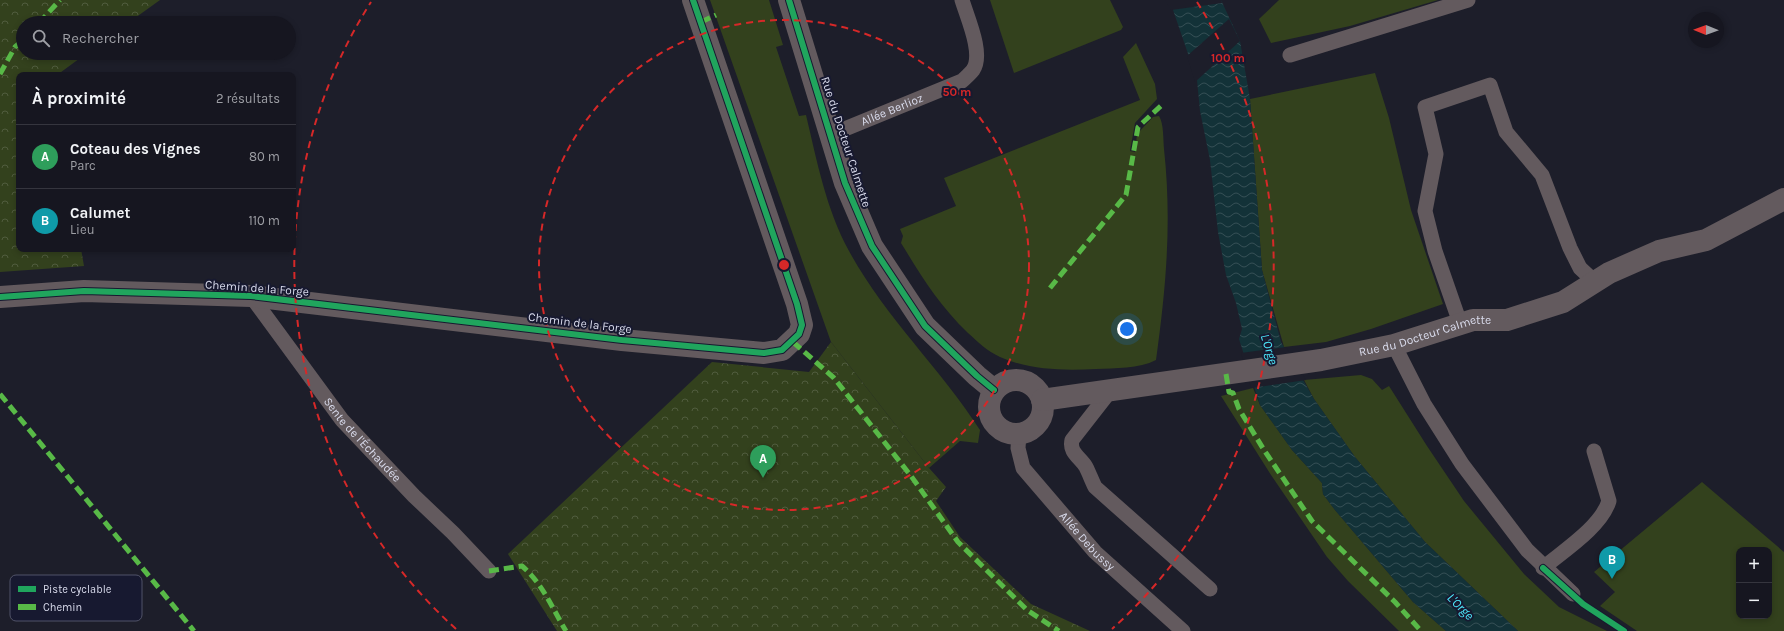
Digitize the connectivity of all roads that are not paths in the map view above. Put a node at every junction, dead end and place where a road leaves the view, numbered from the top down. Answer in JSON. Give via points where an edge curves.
{"nodes":[{"id":1,"x":693,"y":0,"type":"edge"},
{"id":2,"x":789,"y":0,"type":"edge"},
{"id":3,"x":962,"y":0,"type":"edge"},
{"id":4,"x":1468,"y":0,"type":"edge"},
{"id":5,"x":1290,"y":55,"type":"dead end"},
{"id":6,"x":830,"y":135,"type":"junction"},
{"id":7,"x":1784,"y":199,"type":"edge"},
{"id":8,"x":1595,"y":282,"type":"junction"},
{"id":9,"x":251,"y":296,"type":"junction"},
{"id":10,"x":0,"y":297,"type":"edge"},
{"id":11,"x":1460,"y":323,"type":"junction"},
{"id":12,"x":1394,"y":345,"type":"junction"},
{"id":13,"x":994,"y":390,"type":"junction"},
{"id":14,"x":1111,"y":390,"type":"junction"},
{"id":15,"x":1042,"y":400,"type":"junction"},
{"id":16,"x":1019,"y":434,"type":"junction"},
{"id":17,"x":1594,"y":451,"type":"dead end"},
{"id":18,"x":1543,"y":568,"type":"junction"},
{"id":19,"x":489,"y":571,"type":"dead end"},
{"id":20,"x":1210,"y":589,"type":"dead end"},
{"id":21,"x":1573,"y":594,"type":"dead end"},
{"id":22,"x":1183,"y":631,"type":"edge"}],
"edges":[{"from":1,"to":9,"type":"street","name":"Chemin de la Forge","via":[[797,304],[802,325],[800,334],[782,350],[764,353],[622,340]]},
{"from":2,"to":6,"type":"street","name":"Rue du Docteur Calmette"},
{"from":3,"to":6,"type":"lane","name":"Allée Berlioz","via":[[975,41],[975,60],[974,69],[962,82]]},
{"from":4,"to":5,"type":"lane"},
{"from":6,"to":13,"type":"street","name":"Rue du Docteur Calmette","via":[[850,199],[886,269],[925,326]]},
{"from":7,"to":8,"type":"street","name":"Rue du Docteur Calmette","via":[[1706,240],[1659,251]]},
{"from":8,"to":11,"type":"street","name":"Rue du Docteur Calmette","via":[[1563,302],[1507,320],[1473,320]]},
{"from":8,"to":11,"type":"lane","via":[[1580,268],[1570,248],[1542,174],[1506,132],[1490,85],[1425,107],[1436,154],[1425,211]]},
{"from":9,"to":10,"type":"street","name":"Chemin de la Forge","via":[[84,292]]},
{"from":9,"to":19,"type":"lane","name":"Sente de l'Échaudée","via":[[342,420]]},
{"from":11,"to":12,"type":"street","name":"Rue du Docteur Calmette"},
{"from":12,"to":14,"type":"street","name":"Rue du Docteur Calmette","via":[[1321,360]]},
{"from":12,"to":18,"type":"lane","via":[[1424,404],[1462,464],[1512,532]]},
{"from":13,"to":15,"type":"street","via":[[1001,384],[1017,379],[1033,386]]},
{"from":13,"to":16,"type":"street","via":[[988,407],[994,424],[1010,434]]},
{"from":14,"to":15,"type":"street","name":"Rue du Docteur Calmette"},
{"from":14,"to":20,"type":"lane","via":[[1072,440],[1074,454],[1085,466],[1095,487]]},
{"from":15,"to":16,"type":"street","via":[[1041,418],[1036,426]]},
{"from":16,"to":22,"type":"lane","name":"Allée Debussy","via":[[1018,448],[1023,468],[1095,552]]},
{"from":17,"to":18,"type":"lane","via":[[1609,501],[1606,509],[1588,530]]},
{"from":18,"to":21,"type":"lane"}]}
